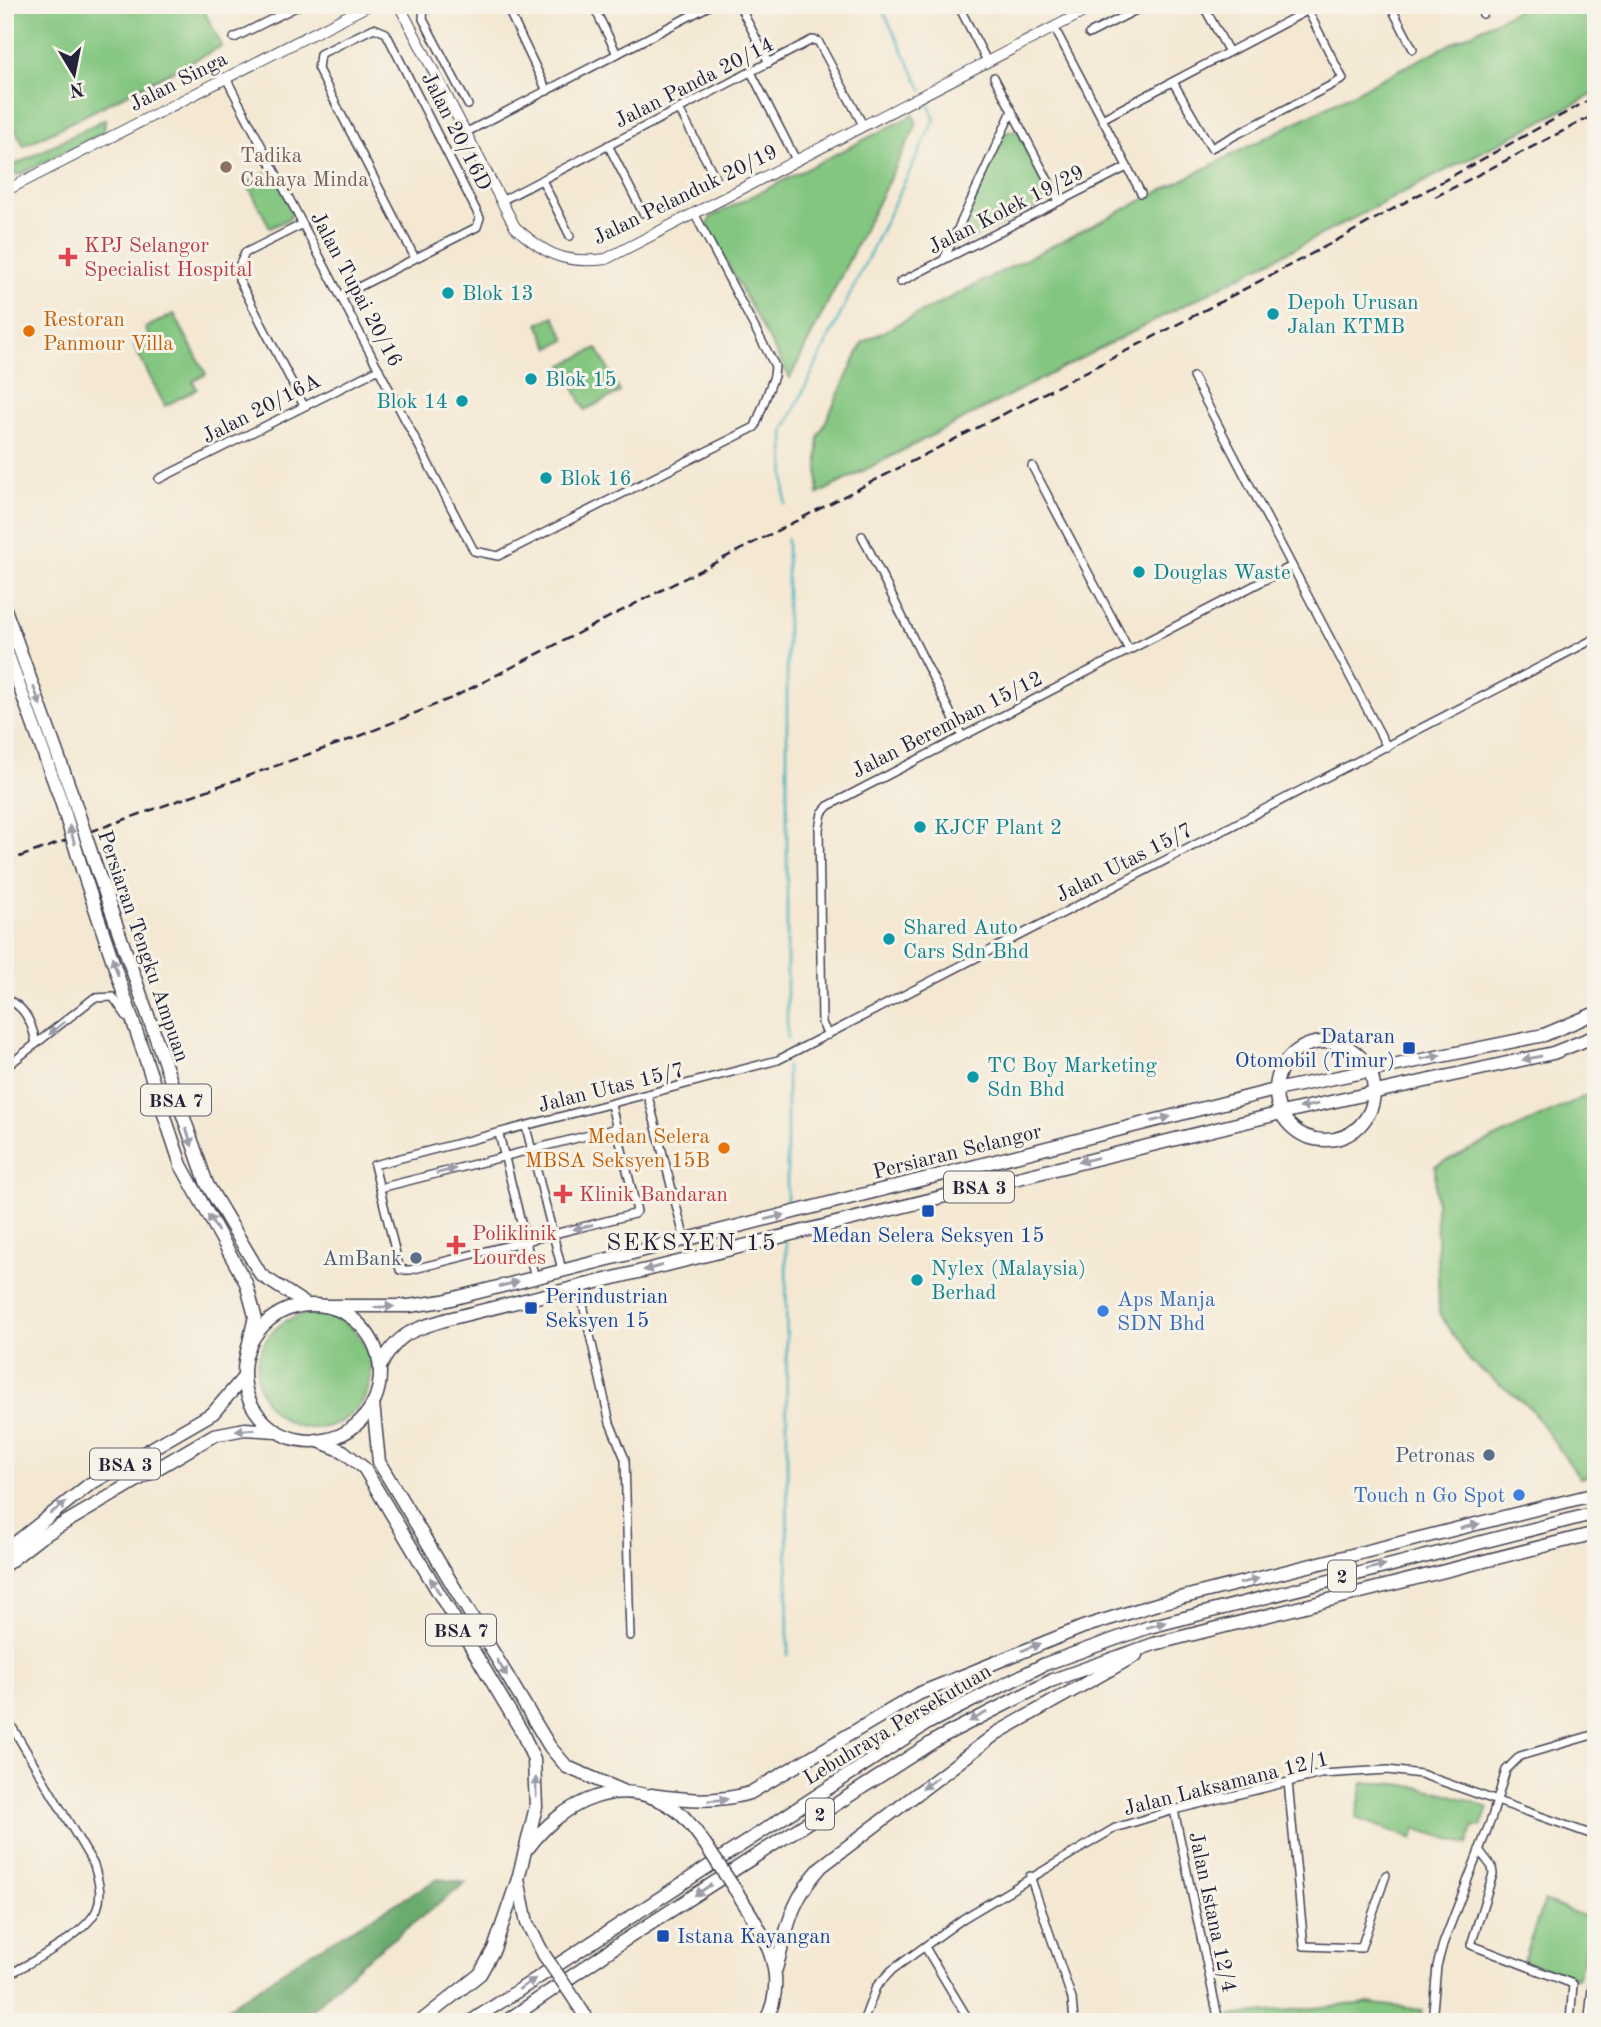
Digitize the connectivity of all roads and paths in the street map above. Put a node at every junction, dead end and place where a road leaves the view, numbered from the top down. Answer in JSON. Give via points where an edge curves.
{"nodes":[{"id":1,"x":300,"y":5,"type":"edge"},
{"id":2,"x":369,"y":5,"type":"edge"},
{"id":3,"x":400,"y":5,"type":"edge"},
{"id":4,"x":424,"y":5,"type":"edge"},
{"id":5,"x":506,"y":5,"type":"edge"},
{"id":6,"x":593,"y":5,"type":"edge"},
{"id":7,"x":710,"y":5,"type":"edge"},
{"id":8,"x":739,"y":5,"type":"edge"},
{"id":9,"x":958,"y":5,"type":"edge"},
{"id":10,"x":1097,"y":5,"type":"edge"},
{"id":11,"x":1146,"y":5,"type":"edge"},
{"id":12,"x":1203,"y":5,"type":"edge"},
{"id":13,"x":1318,"y":5,"type":"edge"},
{"id":14,"x":1390,"y":5,"type":"edge"},
{"id":15,"x":1478,"y":5,"type":"edge"},
{"id":16,"x":1308,"y":10,"type":"junction"},
{"id":17,"x":1483,"y":14,"type":"dead end"},
{"id":18,"x":1054,"y":27,"type":"junction"},
{"id":19,"x":1089,"y":34,"type":"dead end"},
{"id":20,"x":234,"y":38,"type":"dead end"},
{"id":21,"x":1413,"y":49,"type":"dead end"},
{"id":22,"x":1229,"y":52,"type":"junction"},
{"id":23,"x":617,"y":54,"type":"junction"},
{"id":24,"x":988,"y":61,"type":"junction"},
{"id":25,"x":769,"y":63,"type":"junction"},
{"id":26,"x":751,"y":72,"type":"junction"},
{"id":27,"x":994,"y":77,"type":"dead end"},
{"id":28,"x":226,"y":78,"type":"junction"},
{"id":29,"x":1173,"y":82,"type":"junction"},
{"id":30,"x":547,"y":91,"type":"junction"},
{"id":31,"x":468,"y":106,"type":"dead end"},
{"id":32,"x":680,"y":109,"type":"junction"},
{"id":33,"x":1012,"y":111,"type":"junction"},
{"id":34,"x":1102,"y":119,"type":"junction"},
{"id":35,"x":863,"y":125,"type":"junction"},
{"id":36,"x":465,"y":133,"type":"junction"},
{"id":37,"x":608,"y":145,"type":"junction"},
{"id":38,"x":796,"y":160,"type":"junction"},
{"id":39,"x":1127,"y":167,"type":"junction"},
{"id":40,"x":715,"y":177,"type":"dead end"},
{"id":41,"x":542,"y":180,"type":"junction"},
{"id":42,"x":5,"y":191,"type":"edge"},
{"id":43,"x":1141,"y":192,"type":"dead end"},
{"id":44,"x":501,"y":201,"type":"junction"},
{"id":45,"x":1059,"y":201,"type":"junction"},
{"id":46,"x":643,"y":213,"type":"dead end"},
{"id":47,"x":694,"y":214,"type":"junction"},
{"id":48,"x":303,"y":224,"type":"junction"},
{"id":49,"x":570,"y":236,"type":"dead end"},
{"id":50,"x":415,"y":258,"type":"junction"},
{"id":51,"x":944,"y":260,"type":"junction"},
{"id":52,"x":900,"y":282,"type":"dead end"},
{"id":53,"x":341,"y":296,"type":"junction"},
{"id":54,"x":379,"y":369,"type":"junction"},
{"id":55,"x":1193,"y":377,"type":"dead end"},
{"id":56,"x":304,"y":406,"type":"junction"},
{"id":57,"x":1032,"y":466,"type":"dead end"},
{"id":58,"x":159,"y":479,"type":"dead end"},
{"id":59,"x":862,"y":536,"type":"dead end"},
{"id":60,"x":1290,"y":567,"type":"junction"},
{"id":61,"x":5,"y":608,"type":"edge"},
{"id":62,"x":1596,"y":638,"type":"edge"},
{"id":63,"x":5,"y":647,"type":"edge"},
{"id":64,"x":1129,"y":650,"type":"junction"},
{"id":65,"x":962,"y":736,"type":"junction"},
{"id":66,"x":1387,"y":747,"type":"junction"},
{"id":67,"x":67,"y":799,"type":"junction"},
{"id":68,"x":88,"y":867,"type":"junction"},
{"id":69,"x":5,"y":999,"type":"edge"},
{"id":70,"x":1596,"y":1013,"type":"edge"},
{"id":71,"x":828,"y":1035,"type":"junction"},
{"id":72,"x":1596,"y":1036,"type":"edge"},
{"id":73,"x":139,"y":1039,"type":"junction"},
{"id":74,"x":36,"y":1044,"type":"junction"},
{"id":75,"x":5,"y":1068,"type":"edge"},
{"id":76,"x":1370,"y":1069,"type":"junction"},
{"id":77,"x":1275,"y":1090,"type":"junction"},
{"id":78,"x":1375,"y":1092,"type":"junction"},
{"id":79,"x":648,"y":1096,"type":"junction"},
{"id":80,"x":611,"y":1105,"type":"junction"},
{"id":81,"x":1281,"y":1112,"type":"junction"},
{"id":82,"x":526,"y":1127,"type":"junction"},
{"id":83,"x":617,"y":1128,"type":"junction"},
{"id":84,"x":499,"y":1134,"type":"junction"},
{"id":85,"x":532,"y":1150,"type":"junction"},
{"id":86,"x":504,"y":1157,"type":"junction"},
{"id":87,"x":380,"y":1188,"type":"junction"},
{"id":88,"x":553,"y":1234,"type":"junction"},
{"id":89,"x":685,"y":1240,"type":"junction"},
{"id":90,"x":525,"y":1241,"type":"junction"},
{"id":91,"x":562,"y":1270,"type":"junction"},
{"id":92,"x":535,"y":1278,"type":"junction"},
{"id":93,"x":579,"y":1287,"type":"junction"},
{"id":94,"x":307,"y":1305,"type":"junction"},
{"id":95,"x":324,"y":1306,"type":"junction"},
{"id":96,"x":247,"y":1352,"type":"junction"},
{"id":97,"x":380,"y":1367,"type":"junction"},
{"id":98,"x":244,"y":1377,"type":"junction"},
{"id":99,"x":373,"y":1403,"type":"junction"},
{"id":100,"x":276,"y":1431,"type":"junction"},
{"id":101,"x":316,"y":1440,"type":"junction"},
{"id":102,"x":1596,"y":1494,"type":"edge"},
{"id":103,"x":1596,"y":1513,"type":"edge"},
{"id":104,"x":1596,"y":1533,"type":"edge"},
{"id":105,"x":5,"y":1551,"type":"edge"},
{"id":106,"x":5,"y":1565,"type":"edge"},
{"id":107,"x":1160,"y":1603,"type":"junction"},
{"id":108,"x":630,"y":1636,"type":"dead end"},
{"id":109,"x":1154,"y":1644,"type":"junction"},
{"id":110,"x":1091,"y":1646,"type":"junction"},
{"id":111,"x":5,"y":1715,"type":"edge"},
{"id":112,"x":1596,"y":1734,"type":"edge"},
{"id":113,"x":1288,"y":1782,"type":"junction"},
{"id":114,"x":623,"y":1791,"type":"junction"},
{"id":115,"x":651,"y":1795,"type":"junction"},
{"id":116,"x":1499,"y":1800,"type":"junction"},
{"id":117,"x":1174,"y":1810,"type":"junction"},
{"id":118,"x":1596,"y":1836,"type":"edge"},
{"id":119,"x":1479,"y":1850,"type":"junction"},
{"id":120,"x":524,"y":1853,"type":"junction"},
{"id":121,"x":1386,"y":1875,"type":"dead end"},
{"id":122,"x":1030,"y":1876,"type":"junction"},
{"id":123,"x":518,"y":1880,"type":"junction"},
{"id":124,"x":925,"y":1947,"type":"junction"},
{"id":125,"x":776,"y":1969,"type":"junction"},
{"id":126,"x":1596,"y":1976,"type":"edge"},
{"id":127,"x":5,"y":1978,"type":"edge"},
{"id":128,"x":773,"y":2008,"type":"junction"},
{"id":129,"x":420,"y":2022,"type":"edge"},
{"id":130,"x":470,"y":2022,"type":"edge"},
{"id":131,"x":505,"y":2022,"type":"edge"},
{"id":132,"x":589,"y":2022,"type":"edge"},
{"id":133,"x":765,"y":2022,"type":"edge"},
{"id":134,"x":770,"y":2022,"type":"edge"},
{"id":135,"x":863,"y":2022,"type":"edge"},
{"id":136,"x":970,"y":2022,"type":"edge"},
{"id":137,"x":1074,"y":2022,"type":"edge"},
{"id":138,"x":1219,"y":2022,"type":"edge"},
{"id":139,"x":1432,"y":2022,"type":"edge"},
{"id":140,"x":1570,"y":2022,"type":"edge"},
{"id":141,"x":1591,"y":2022,"type":"edge"}],
"edges":[{"from":1,"to":20,"type":"street"},
{"from":2,"to":28,"type":"street","name":"Jalan Singa"},
{"from":3,"to":36,"type":"street","name":"Jalan Pelanduk 20/19"},
{"from":4,"to":31,"type":"street","via":[[423,19]]},
{"from":5,"to":30,"type":"street"},
{"from":6,"to":23,"type":"street"},
{"from":7,"to":23,"type":"street"},
{"from":8,"to":25,"type":"street"},
{"from":9,"to":24,"type":"street"},
{"from":10,"to":18,"type":"street","name":"Jalan Pelanduk 20/19"},
{"from":11,"to":19,"type":"street"},
{"from":12,"to":22,"type":"street"},
{"from":13,"to":16,"type":"street"},
{"from":14,"to":21,"type":"street"},
{"from":15,"to":17,"type":"street"},
{"from":16,"to":22,"type":"street"},
{"from":16,"to":29,"type":"street","via":[[1343,79],[1210,148]]},
{"from":18,"to":24,"type":"street","name":"Jalan Pelanduk 20/19"},
{"from":18,"to":34,"type":"street"},
{"from":22,"to":29,"type":"street"},
{"from":23,"to":30,"type":"street"},
{"from":24,"to":35,"type":"street","name":"Jalan Pelanduk 20/19"},
{"from":25,"to":26,"type":"street","name":"Jalan Panda 20/14"},
{"from":25,"to":35,"type":"street","name":"Jalan Panda 20/14","via":[[818,41]]},
{"from":26,"to":32,"type":"street","name":"Jalan Panda 20/14"},
{"from":26,"to":38,"type":"street"},
{"from":27,"to":33,"type":"street"},
{"from":28,"to":42,"type":"street","name":"Jalan Singa"},
{"from":28,"to":48,"type":"street","name":"Jalan Tupai 20/16"},
{"from":29,"to":34,"type":"street"},
{"from":30,"to":36,"type":"street"},
{"from":32,"to":37,"type":"street","name":"Jalan Panda 20/14"},
{"from":32,"to":40,"type":"street"},
{"from":33,"to":45,"type":"street"},
{"from":33,"to":51,"type":"street"},
{"from":34,"to":39,"type":"street"},
{"from":35,"to":38,"type":"street","name":"Jalan Pelanduk 20/19"},
{"from":36,"to":44,"type":"street","name":"Jalan Pelanduk 20/19"},
{"from":37,"to":41,"type":"street","name":"Jalan Panda 20/14"},
{"from":37,"to":46,"type":"street"},
{"from":38,"to":47,"type":"street","name":"Jalan Pelanduk 20/19"},
{"from":39,"to":43,"type":"street"},
{"from":39,"to":45,"type":"street","name":"Jalan Kolek 19/29"},
{"from":41,"to":44,"type":"street","name":"Jalan Panda 20/14"},
{"from":41,"to":49,"type":"street"},
{"from":44,"to":47,"type":"street","name":"Jalan Pelanduk 20/19","via":[[515,228],[534,245],[555,257],[579,262],[606,259]]},
{"from":45,"to":51,"type":"street","name":"Jalan Kolek 19/29"},
{"from":47,"to":54,"type":"street","name":"Jalan Tupai 20/16","via":[[775,366],[755,427],[498,556],[474,551]]},
{"from":48,"to":53,"type":"street","name":"Jalan Tupai 20/16"},
{"from":48,"to":56,"type":"street","via":[[245,253],[238,272]]},
{"from":50,"to":50,"type":"street","name":"Jalan 20/16D","via":[[318,69],[320,54],[374,28],[386,33],[479,212],[477,227]]},
{"from":50,"to":53,"type":"street","name":"Jalan 20/16D"},
{"from":51,"to":52,"type":"street","name":"Jalan Kolek 19/29"},
{"from":53,"to":54,"type":"street","name":"Jalan Tupai 20/16"},
{"from":54,"to":56,"type":"street","name":"Jalan 20/16A"},
{"from":55,"to":60,"type":"street"},
{"from":56,"to":58,"type":"street","name":"Jalan 20/16A"},
{"from":57,"to":64,"type":"street"},
{"from":59,"to":65,"type":"street"},
{"from":60,"to":64,"type":"street","name":"Jalan Beremban 15/12"},
{"from":60,"to":66,"type":"street"},
{"from":61,"to":67,"type":"main road","name":"Persiaran Tengku Ampuan","number":"BSA 7","one_way":true},
{"from":62,"to":66,"type":"street","name":"Jalan Utas 15/7"},
{"from":63,"to":67,"type":"main road","name":"Persiaran Tengku Ampuan","number":"BSA 7"},
{"from":64,"to":65,"type":"street","name":"Jalan Beremban 15/12"},
{"from":65,"to":71,"type":"street","name":"Jalan Beremban 15/12","via":[[822,813],[822,1023]]},
{"from":66,"to":71,"type":"street","name":"Jalan Utas 15/7"},
{"from":67,"to":68,"type":"main road","name":"Persiaran Tengku Ampuan","number":"BSA 7","bridge":true},
{"from":73,"to":68,"type":"main road","name":"Persiaran Tengku Ampuan","number":"BSA 7","one_way":true},
{"from":68,"to":94,"type":"main road","name":"Persiaran Tengku Ampuan","number":"BSA 7","one_way":true,"via":[[207,1184],[261,1275]]},
{"from":69,"to":74,"type":"street","via":[[28,1018]]},
{"from":76,"to":70,"type":"main road","name":"Persiaran Selangor","number":"BSA 3","one_way":true,"via":[[1544,1035]]},
{"from":71,"to":79,"type":"street","name":"Jalan Utas 15/7","via":[[778,1060]]},
{"from":72,"to":78,"type":"main road","name":"Persiaran Selangor","number":"BSA 3","one_way":true,"via":[[1553,1053]]},
{"from":73,"to":74,"type":"street","one_way":true,"via":[[113,997],[102,995]]},
{"from":96,"to":73,"type":"main road","name":"Persiaran Tengku Ampuan","number":"BSA 7","one_way":true,"via":[[255,1316],[246,1283],[181,1165]]},
{"from":74,"to":75,"type":"street"},
{"from":76,"to":77,"type":"main road","name":"Persiaran Selangor","number":"BSA 3"},
{"from":76,"to":77,"type":"main road","via":[[1347,1046],[1315,1043],[1287,1059]]},
{"from":76,"to":78,"type":"main road"},
{"from":77,"to":81,"type":"main road"},
{"from":89,"to":77,"type":"main road","name":"Persiaran Selangor","number":"BSA 3","one_way":true},
{"from":78,"to":81,"type":"main road","name":"Persiaran Selangor","number":"BSA 3","one_way":true},
{"from":78,"to":81,"type":"main road","via":[[1364,1121],[1338,1138],[1305,1136]]},
{"from":79,"to":80,"type":"street","name":"Jalan Utas 15/7"},
{"from":79,"to":89,"type":"street"},
{"from":80,"to":82,"type":"street","name":"Jalan Utas 15/7"},
{"from":80,"to":83,"type":"street"},
{"from":81,"to":93,"type":"main road","name":"Persiaran Selangor","number":"BSA 3","one_way":true},
{"from":82,"to":84,"type":"street","name":"Jalan Utas 15/7"},
{"from":82,"to":85,"type":"street"},
{"from":83,"to":85,"type":"street"},
{"from":83,"to":88,"type":"street","one_way":true,"via":[[638,1211]]},
{"from":84,"to":86,"type":"street"},
{"from":84,"to":87,"type":"street","name":"Jalan Utas 15/7","via":[[374,1165]]},
{"from":85,"to":86,"type":"street"},
{"from":85,"to":88,"type":"street"},
{"from":87,"to":86,"type":"street","one_way":true},
{"from":86,"to":90,"type":"street"},
{"from":87,"to":90,"type":"street","via":[[400,1270]]},
{"from":88,"to":90,"type":"street"},
{"from":88,"to":91,"type":"street"},
{"from":89,"to":91,"type":"main road","name":"Persiaran Selangor","number":"BSA 3"},
{"from":90,"to":92,"type":"street"},
{"from":91,"to":92,"type":"main road","name":"Persiaran Selangor","number":"BSA 3"},
{"from":95,"to":92,"type":"main road","name":"Persiaran Selangor","number":"BSA 3","one_way":true,"via":[[409,1306]]},
{"from":93,"to":97,"type":"main road","name":"Persiaran Selangor","number":"BSA 3","via":[[407,1332],[391,1345]]},
{"from":93,"to":108,"type":"street","via":[[610,1423],[625,1459]]},
{"from":94,"to":95,"type":"main road"},
{"from":94,"to":96,"type":"main road","via":[[284,1311],[264,1325]]},
{"from":95,"to":97,"type":"main road","via":[[341,1311],[362,1328]]},
{"from":96,"to":98,"type":"main road"},
{"from":97,"to":99,"type":"main road"},
{"from":98,"to":100,"type":"main road","via":[[260,1417]]},
{"from":105,"to":98,"type":"main road","number":"BSA 3","one_way":true,"via":[[90,1484],[213,1413]]},
{"from":99,"to":101,"type":"main road","via":[[359,1422],[339,1435]]},
{"from":99,"to":114,"type":"main road","number":"BSA 7","one_way":true,"via":[[379,1462],[550,1747],[567,1767]]},
{"from":100,"to":101,"type":"main road"},
{"from":100,"to":106,"type":"main road","number":"BSA 3","one_way":true,"via":[[245,1429],[214,1435],[41,1537]]},
{"from":120,"to":101,"type":"main road","number":"BSA 7","one_way":true,"via":[[536,1807],[536,1782],[534,1760],[522,1732],[364,1468],[343,1451]]},
{"from":107,"to":102,"type":"main road","one_way":true},
{"from":110,"to":103,"type":"main road","name":"Lebuhraya Persekutuan","number":"2","one_way":true,"via":[[1219,1607]]},
{"from":104,"to":109,"type":"main road","name":"Lebuhraya Persekutuan","number":"2"},
{"from":107,"to":110,"type":"main road","via":[[1115,1626]]},
{"from":115,"to":107,"type":"main road","one_way":true,"via":[[697,1801],[750,1793],[918,1694],[1071,1631]]},
{"from":109,"to":125,"type":"main road","one_way":true,"via":[[997,1733],[822,1867],[803,1887],[792,1910]]},
{"from":109,"to":131,"type":"main road","name":"Lebuhraya Persekutuan","number":"2","one_way":true,"via":[[1053,1680],[939,1738]]},
{"from":130,"to":110,"type":"main road","name":"Lebuhraya Persekutuan","number":"2","one_way":true,"via":[[928,1723],[1003,1683]]},
{"from":111,"to":127,"type":"street","via":[[94,1865],[100,1887],[97,1910],[80,1930]]},
{"from":112,"to":116,"type":"street","via":[[1520,1756],[1506,1770]]},
{"from":113,"to":116,"type":"street","name":"Jalan Laksamana 12/1","via":[[1338,1772],[1388,1770],[1420,1774]]},
{"from":113,"to":117,"type":"street","name":"Jalan Laksamana 12/1"},
{"from":113,"to":121,"type":"street","via":[[1304,1946],[1361,1948]]},
{"from":114,"to":115,"type":"main road"},
{"from":114,"to":120,"type":"main road","via":[[586,1799],[565,1810],[541,1830]]},
{"from":115,"to":125,"type":"main road","bridge":true,"via":[[675,1809],[705,1844],[761,1932]]},
{"from":116,"to":118,"type":"street","name":"Jalan Laksamana 12/1"},
{"from":116,"to":119,"type":"street"},
{"from":117,"to":122,"type":"street","name":"Jalan Laksamana 12/1","via":[[1115,1828]]},
{"from":117,"to":138,"type":"street","name":"Jalan Istana 12/4"},
{"from":119,"to":139,"type":"street","via":[[1443,1944]]},
{"from":119,"to":140,"type":"street","via":[[1493,1874],[1471,1945],[1573,1984]]},
{"from":120,"to":123,"type":"main road"},
{"from":122,"to":124,"type":"street","name":"Jalan Laksamana 12/1"},
{"from":122,"to":137,"type":"street","via":[[1070,1992]]},
{"from":123,"to":129,"type":"main road","via":[[494,1949],[480,1974]]},
{"from":123,"to":132,"type":"main road","bridge":true,"via":[[527,1923]]},
{"from":124,"to":135,"type":"street","name":"Jalan Laksamana 12/1","via":[[876,1987]]},
{"from":124,"to":136,"type":"street"},
{"from":125,"to":128,"type":"main road"},
{"from":126,"to":141,"type":"main road"},
{"from":128,"to":133,"type":"main road"},
{"from":128,"to":134,"type":"main road"}]}
